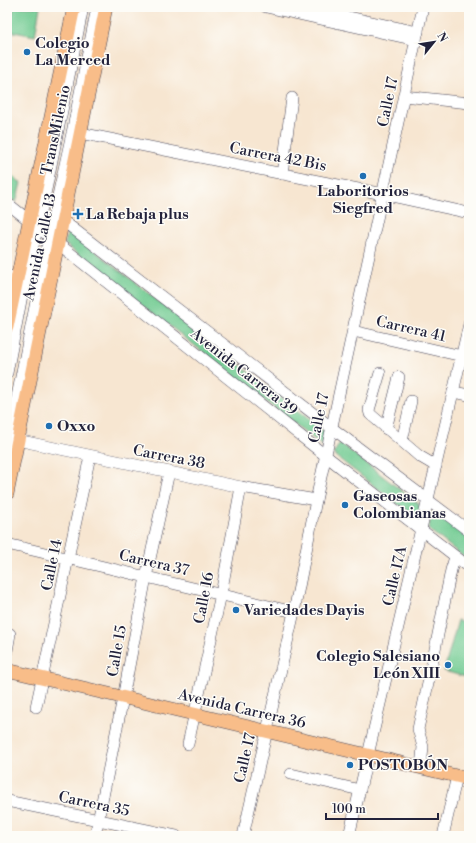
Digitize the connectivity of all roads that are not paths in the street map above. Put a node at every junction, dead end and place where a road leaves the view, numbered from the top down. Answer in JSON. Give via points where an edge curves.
{"nodes":[{"id":1,"x":74,"y":7,"type":"edge"},
{"id":2,"x":83,"y":7,"type":"edge"},
{"id":3,"x":97,"y":7,"type":"edge"},
{"id":4,"x":106,"y":7,"type":"edge"},
{"id":5,"x":266,"y":7,"type":"edge"},
{"id":6,"x":423,"y":7,"type":"edge"},
{"id":7,"x":299,"y":9,"type":"edge"},
{"id":8,"x":417,"y":36,"type":"junction"},
{"id":9,"x":404,"y":96,"type":"junction"},
{"id":10,"x":292,"y":98,"type":"dead end"},
{"id":11,"x":469,"y":103,"type":"edge"},
{"id":12,"x":80,"y":133,"type":"junction"},
{"id":13,"x":282,"y":174,"type":"junction"},
{"id":14,"x":383,"y":194,"type":"junction"},
{"id":15,"x":7,"y":203,"type":"edge"},
{"id":16,"x":469,"y":213,"type":"edge"},
{"id":17,"x":62,"y":220,"type":"junction"},
{"id":18,"x":33,"y":223,"type":"junction"},
{"id":19,"x":53,"y":240,"type":"junction"},
{"id":20,"x":12,"y":277,"type":"edge"},
{"id":21,"x":469,"y":324,"type":"edge"},
{"id":22,"x":7,"y":327,"type":"edge"},
{"id":23,"x":353,"y":331,"type":"junction"},
{"id":24,"x":462,"y":356,"type":"junction"},
{"id":25,"x":7,"y":373,"type":"edge"},
{"id":26,"x":380,"y":373,"type":"dead end"},
{"id":27,"x":399,"y":377,"type":"dead end"},
{"id":28,"x":453,"y":392,"type":"junction"},
{"id":29,"x":469,"y":395,"type":"edge"},
{"id":30,"x":411,"y":401,"type":"dead end"},
{"id":31,"x":332,"y":428,"type":"junction"},
{"id":32,"x":386,"y":429,"type":"junction"},
{"id":33,"x":402,"y":441,"type":"junction"},
{"id":34,"x":12,"y":444,"type":"edge"},
{"id":35,"x":90,"y":456,"type":"junction"},
{"id":36,"x":326,"y":456,"type":"junction"},
{"id":37,"x":436,"y":466,"type":"junction"},
{"id":38,"x":168,"y":472,"type":"junction"},
{"id":39,"x":241,"y":487,"type":"junction"},
{"id":40,"x":7,"y":494,"type":"edge"},
{"id":41,"x":316,"y":500,"type":"junction"},
{"id":42,"x":428,"y":501,"type":"junction"},
{"id":43,"x":421,"y":530,"type":"junction"},
{"id":44,"x":469,"y":531,"type":"edge"},
{"id":45,"x":7,"y":544,"type":"edge"},
{"id":46,"x":455,"y":557,"type":"junction"},
{"id":47,"x":68,"y":559,"type":"junction"},
{"id":48,"x":469,"y":567,"type":"edge"},
{"id":49,"x":146,"y":577,"type":"junction"},
{"id":50,"x":221,"y":594,"type":"junction"},
{"id":51,"x":294,"y":612,"type":"junction"},
{"id":52,"x":10,"y":634,"type":"dead end"},
{"id":53,"x":7,"y":651,"type":"edge"},
{"id":54,"x":7,"y":670,"type":"edge"},
{"id":55,"x":43,"y":679,"type":"junction"},
{"id":56,"x":123,"y":698,"type":"junction"},
{"id":57,"x":36,"y":707,"type":"dead end"},
{"id":58,"x":195,"y":714,"type":"junction"},
{"id":59,"x":266,"y":731,"type":"junction"},
{"id":60,"x":188,"y":744,"type":"dead end"},
{"id":61,"x":368,"y":755,"type":"junction"},
{"id":62,"x":421,"y":768,"type":"junction"},
{"id":63,"x":291,"y":774,"type":"dead end"},
{"id":64,"x":463,"y":777,"type":"edge"},
{"id":65,"x":360,"y":790,"type":"junction"},
{"id":66,"x":7,"y":801,"type":"edge"},
{"id":67,"x":98,"y":820,"type":"junction"},
{"id":68,"x":95,"y":836,"type":"edge"},
{"id":69,"x":176,"y":836,"type":"edge"},
{"id":70,"x":243,"y":836,"type":"edge"},
{"id":71,"x":349,"y":836,"type":"edge"},
{"id":72,"x":443,"y":836,"type":"edge"}],
"edges":[{"from":1,"to":18,"type":"main road","name":"Avenida Calle 13"},
{"from":2,"to":18,"type":"street","name":"TransMilenio"},
{"from":3,"to":19,"type":"street","name":"TransMilenio"},
{"from":4,"to":12,"type":"main road","name":"Avenida Calle 13"},
{"from":5,"to":7,"type":"street"},
{"from":6,"to":8,"type":"street","name":"Calle 17"},
{"from":7,"to":8,"type":"street"},
{"from":8,"to":9,"type":"street","name":"Calle 17"},
{"from":9,"to":11,"type":"street"},
{"from":9,"to":14,"type":"street","name":"Calle 17"},
{"from":10,"to":13,"type":"street"},
{"from":12,"to":13,"type":"street","name":"Carrera 42 Bis"},
{"from":12,"to":17,"type":"main road","name":"Avenida Calle 13"},
{"from":13,"to":14,"type":"street","name":"Carrera 42 Bis"},
{"from":14,"to":16,"type":"street","name":"Carrera 42 Bis"},
{"from":14,"to":23,"type":"street","name":"Calle 17"},
{"from":15,"to":18,"type":"street","name":"Avenida Carrera 39"},
{"from":17,"to":19,"type":"main road","name":"Avenida Calle 13"},
{"from":17,"to":31,"type":"street","name":"Avenida Carrera 39"},
{"from":18,"to":19,"type":"street","name":"Avenida Carrera 39"},
{"from":18,"to":20,"type":"main road","name":"Avenida Calle 13"},
{"from":18,"to":25,"type":"street","name":"TransMilenio"},
{"from":19,"to":34,"type":"main road","name":"Avenida Calle 13"},
{"from":19,"to":36,"type":"street","name":"Avenida Carrera 39"},
{"from":20,"to":22,"type":"main road","name":"Avenida Calle 13"},
{"from":21,"to":24,"type":"street","name":"Calle 17A"},
{"from":23,"to":24,"type":"street","name":"Carrera 41"},
{"from":23,"to":31,"type":"street","name":"Calle 17"},
{"from":24,"to":28,"type":"street","name":"Calle 17A"},
{"from":26,"to":32,"type":"street","via":[[369,410],[372,417]]},
{"from":27,"to":32,"type":"street"},
{"from":28,"to":29,"type":"street"},
{"from":28,"to":37,"type":"street","name":"Calle 17A"},
{"from":30,"to":33,"type":"street"},
{"from":31,"to":36,"type":"street","name":"Calle 17"},
{"from":31,"to":42,"type":"street","name":"Avenida Carrera 39"},
{"from":32,"to":33,"type":"street"},
{"from":33,"to":37,"type":"street","via":[[419,456]]},
{"from":34,"to":35,"type":"street","name":"Carrera 38"},
{"from":34,"to":40,"type":"main road","name":"Avenida Calle 13"},
{"from":35,"to":38,"type":"street","name":"Carrera 38"},
{"from":35,"to":47,"type":"street","name":"Calle 14"},
{"from":36,"to":41,"type":"street","name":"Calle 17"},
{"from":36,"to":43,"type":"street","name":"Avenida Carrera 39"},
{"from":37,"to":42,"type":"street","name":"Calle 17A"},
{"from":38,"to":39,"type":"street","name":"Carrera 38"},
{"from":38,"to":49,"type":"street","name":"Calle 15"},
{"from":39,"to":41,"type":"street","name":"Carrera 38"},
{"from":39,"to":50,"type":"street","name":"Calle 16"},
{"from":41,"to":51,"type":"street","name":"Calle 17"},
{"from":42,"to":43,"type":"street","name":"Calle 17A"},
{"from":42,"to":44,"type":"street","name":"Avenida Carrera 39"},
{"from":43,"to":46,"type":"street","name":"Avenida Carrera 39"},
{"from":43,"to":61,"type":"street","name":"Calle 17A"},
{"from":45,"to":47,"type":"street","name":"Carrera 37"},
{"from":46,"to":48,"type":"street","name":"Avenida Carrera 39"},
{"from":46,"to":62,"type":"street","via":[[418,729],[423,747]]},
{"from":47,"to":49,"type":"street","name":"Carrera 37"},
{"from":47,"to":55,"type":"street","name":"Calle 14"},
{"from":49,"to":50,"type":"street","name":"Carrera 37"},
{"from":49,"to":56,"type":"street","name":"Calle 15"},
{"from":50,"to":51,"type":"street","name":"Carrera 37"},
{"from":50,"to":58,"type":"street","name":"Calle 16"},
{"from":51,"to":59,"type":"street","name":"Calle 17"},
{"from":52,"to":53,"type":"street"},
{"from":54,"to":55,"type":"main road","name":"Avenida Carrera 36"},
{"from":55,"to":56,"type":"main road","name":"Avenida Carrera 36"},
{"from":55,"to":57,"type":"street","name":"Calle 14"},
{"from":56,"to":58,"type":"main road","name":"Avenida Carrera 36"},
{"from":56,"to":67,"type":"street","name":"Calle 15"},
{"from":58,"to":59,"type":"main road","name":"Avenida Carrera 36"},
{"from":58,"to":60,"type":"street","name":"Calle 16"},
{"from":59,"to":61,"type":"main road","name":"Avenida Carrera 36"},
{"from":59,"to":70,"type":"street","name":"Calle 17"},
{"from":61,"to":62,"type":"main road","name":"Avenida Carrera 36"},
{"from":61,"to":65,"type":"street","name":"Calle 17A"},
{"from":62,"to":64,"type":"main road","name":"Avenida Carrera 36"},
{"from":63,"to":65,"type":"street"},
{"from":64,"to":72,"type":"street"},
{"from":65,"to":71,"type":"street","name":"Calle 17A"},
{"from":66,"to":67,"type":"street","name":"Carrera 35"},
{"from":67,"to":68,"type":"street","name":"Calle 15"},
{"from":67,"to":69,"type":"street","name":"Carrera 35"}]}
